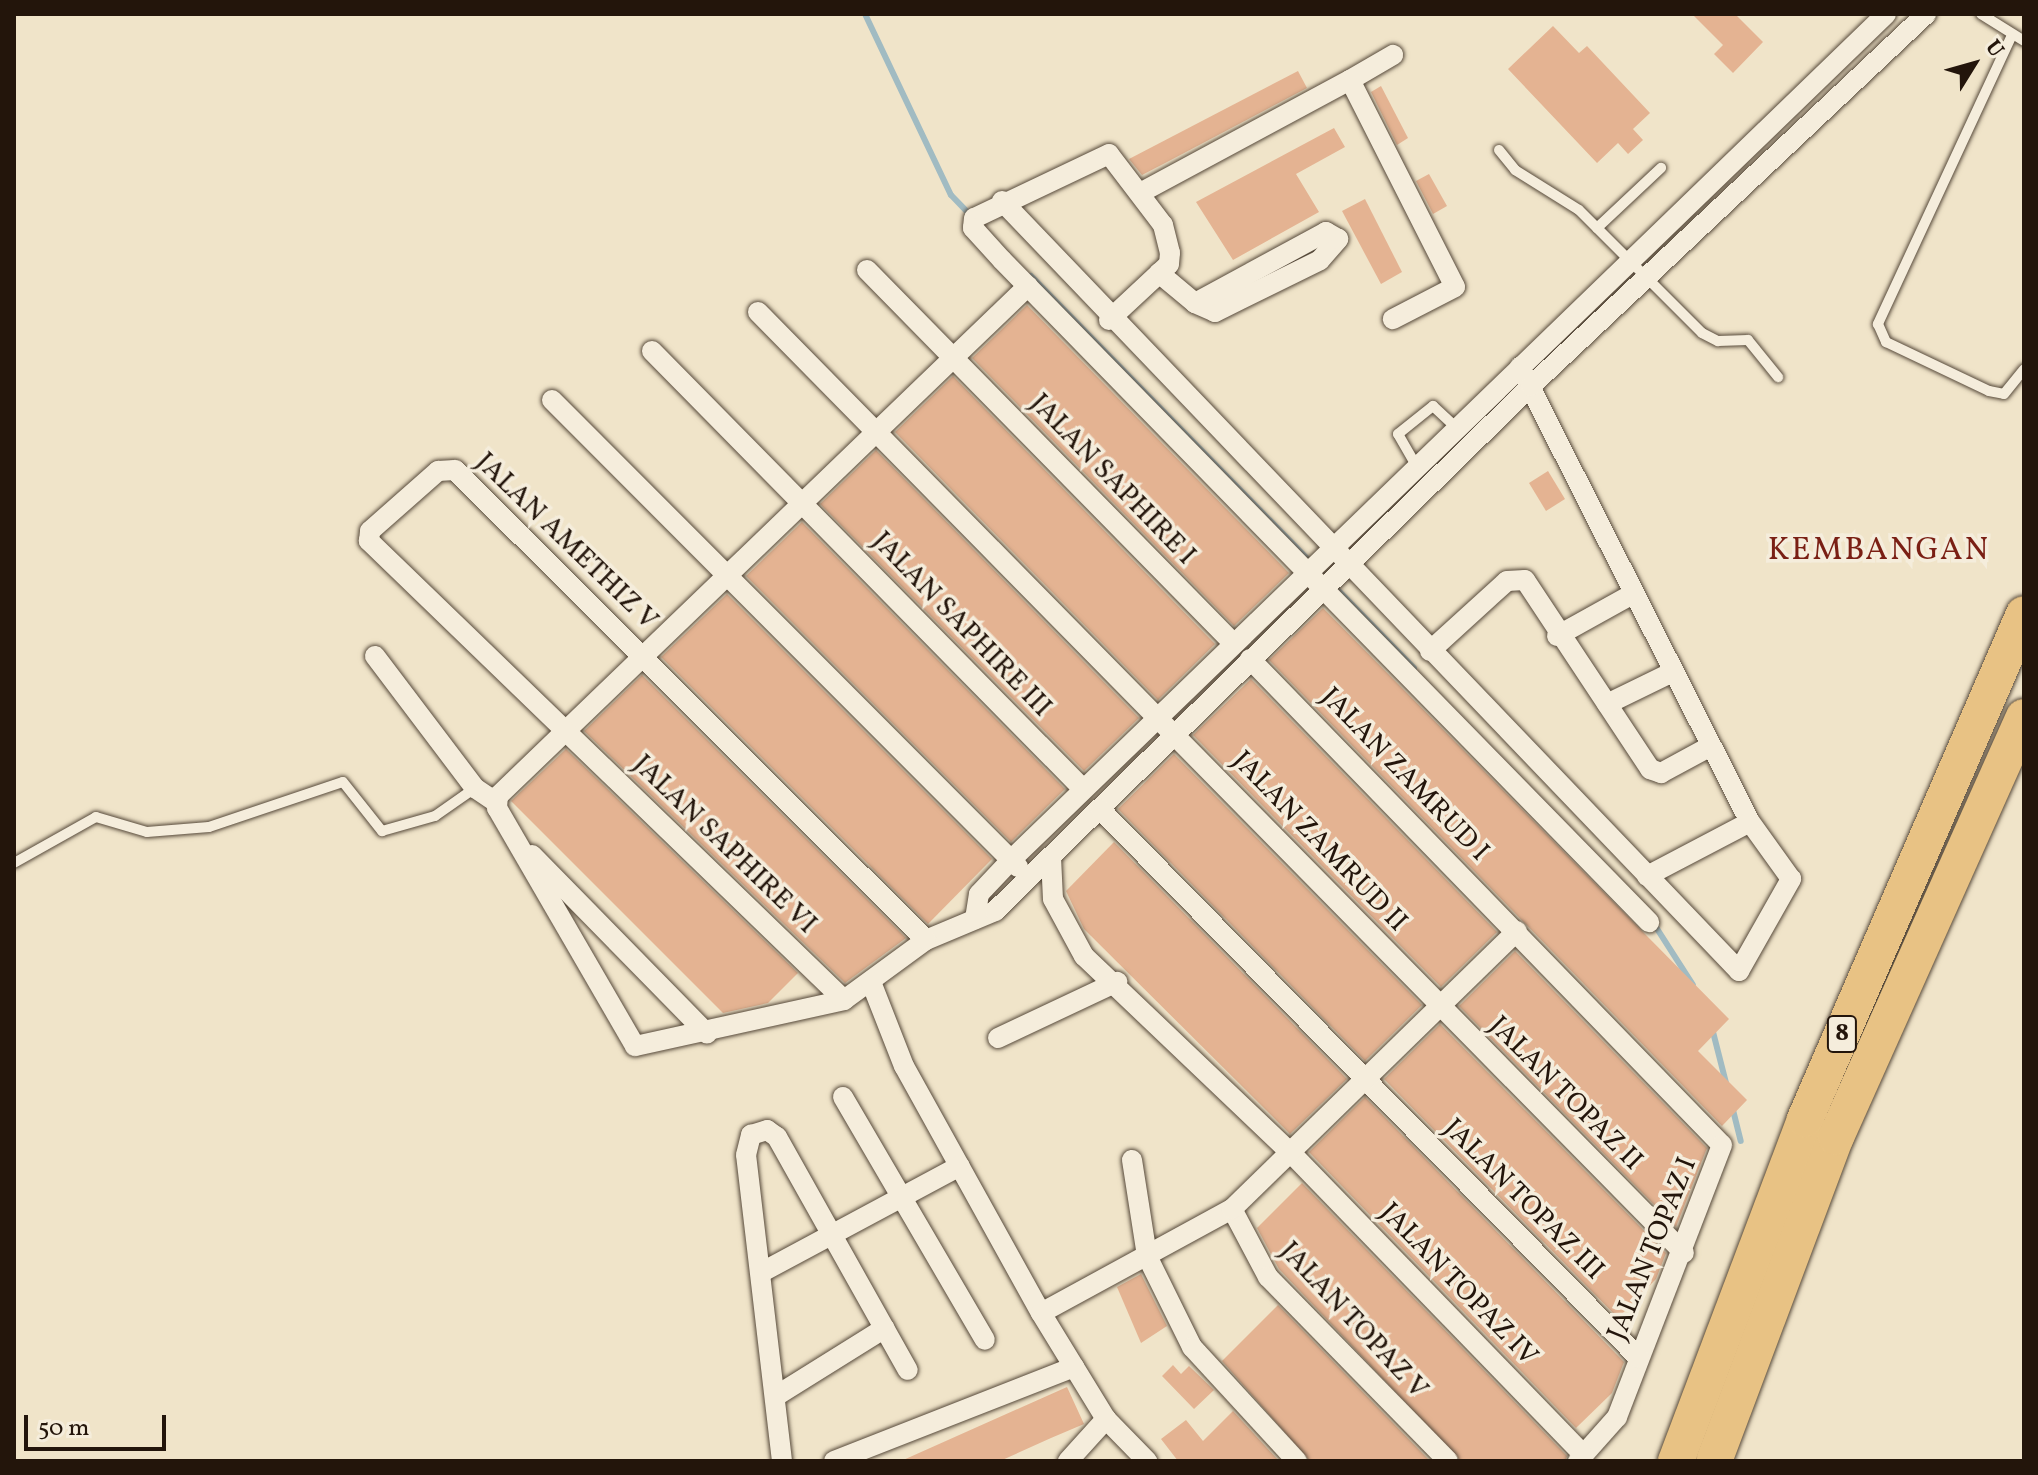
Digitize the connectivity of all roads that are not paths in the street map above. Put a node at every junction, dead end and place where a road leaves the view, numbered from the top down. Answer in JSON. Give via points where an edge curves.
{"nodes":[{"id":1,"x":1981,"y":14,"type":"edge"},
{"id":2,"x":1922,"y":15,"type":"edge"},
{"id":3,"x":1880,"y":16,"type":"edge"},
{"id":4,"x":2012,"y":35,"type":"junction"},
{"id":5,"x":1899,"y":40,"type":"junction"},
{"id":6,"x":2024,"y":41,"type":"edge"},
{"id":7,"x":1393,"y":55,"type":"dead end"},
{"id":8,"x":1350,"y":80,"type":"junction"},
{"id":9,"x":1499,"y":150,"type":"dead end"},
{"id":10,"x":1661,"y":168,"type":"dead end"},
{"id":11,"x":1140,"y":193,"type":"junction"},
{"id":12,"x":1002,"y":201,"type":"junction"},
{"id":13,"x":1597,"y":228,"type":"junction"},
{"id":14,"x":1631,"y":262,"type":"junction"},
{"id":15,"x":867,"y":270,"type":"dead end"},
{"id":16,"x":1159,"y":273,"type":"junction"},
{"id":17,"x":1646,"y":277,"type":"junction"},
{"id":18,"x":1028,"y":286,"type":"junction"},
{"id":19,"x":1195,"y":303,"type":"junction"},
{"id":20,"x":758,"y":312,"type":"dead end"},
{"id":21,"x":1393,"y":319,"type":"dead end"},
{"id":22,"x":1109,"y":320,"type":"junction"},
{"id":23,"x":652,"y":351,"type":"dead end"},
{"id":24,"x":951,"y":355,"type":"junction"},
{"id":25,"x":1520,"y":367,"type":"junction"},
{"id":26,"x":2024,"y":369,"type":"edge"},
{"id":27,"x":1778,"y":377,"type":"dead end"},
{"id":28,"x":1531,"y":386,"type":"junction"},
{"id":29,"x":552,"y":400,"type":"dead end"},
{"id":30,"x":1457,"y":428,"type":"junction"},
{"id":31,"x":874,"y":430,"type":"junction"},
{"id":32,"x":1417,"y":467,"type":"junction"},
{"id":33,"x":799,"y":500,"type":"junction"},
{"id":34,"x":1320,"y":560,"type":"junction"},
{"id":35,"x":723,"y":575,"type":"junction"},
{"id":36,"x":1336,"y":576,"type":"junction"},
{"id":37,"x":1631,"y":595,"type":"junction"},
{"id":38,"x":425,"y":598,"type":"joint"},
{"id":39,"x":2024,"y":614,"type":"edge"},
{"id":40,"x":1557,"y":636,"type":"junction"},
{"id":41,"x":1233,"y":643,"type":"junction"},
{"id":42,"x":1430,"y":651,"type":"junction"},
{"id":43,"x":375,"y":656,"type":"dead end"},
{"id":44,"x":644,"y":656,"type":"junction"},
{"id":45,"x":1250,"y":659,"type":"junction"},
{"id":46,"x":1673,"y":672,"type":"junction"},
{"id":47,"x":1436,"y":679,"type":"junction"},
{"id":48,"x":1607,"y":704,"type":"junction"},
{"id":49,"x":2024,"y":717,"type":"edge"},
{"id":50,"x":1156,"y":718,"type":"junction"},
{"id":51,"x":565,"y":731,"type":"junction"},
{"id":52,"x":1175,"y":734,"type":"junction"},
{"id":53,"x":1711,"y":746,"type":"junction"},
{"id":54,"x":475,"y":788,"type":"junction"},
{"id":55,"x":1083,"y":789,"type":"junction"},
{"id":56,"x":496,"y":802,"type":"junction"},
{"id":57,"x":1100,"y":809,"type":"junction"},
{"id":58,"x":1750,"y":822,"type":"junction"},
{"id":59,"x":512,"y":835,"type":"junction"},
{"id":60,"x":1051,"y":857,"type":"junction"},
{"id":61,"x":1011,"y":860,"type":"junction"},
{"id":62,"x":14,"y":863,"type":"edge"},
{"id":63,"x":1647,"y":876,"type":"junction"},
{"id":64,"x":1029,"y":878,"type":"junction"},
{"id":65,"x":975,"y":919,"type":"junction"},
{"id":66,"x":1649,"y":922,"type":"dead end"},
{"id":67,"x":1517,"y":931,"type":"junction"},
{"id":68,"x":926,"y":940,"type":"junction"},
{"id":69,"x":871,"y":982,"type":"junction"},
{"id":70,"x":1117,"y":982,"type":"junction"},
{"id":71,"x":844,"y":1000,"type":"junction"},
{"id":72,"x":1441,"y":1008,"type":"junction"},
{"id":73,"x":707,"y":1034,"type":"junction"},
{"id":74,"x":998,"y":1038,"type":"dead end"},
{"id":75,"x":1367,"y":1081,"type":"junction"},
{"id":76,"x":843,"y":1097,"type":"dead end"},
{"id":77,"x":1292,"y":1154,"type":"junction"},
{"id":78,"x":1132,"y":1160,"type":"dead end"},
{"id":79,"x":960,"y":1166,"type":"junction"},
{"id":80,"x":901,"y":1198,"type":"junction"},
{"id":81,"x":1232,"y":1209,"type":"junction"},
{"id":82,"x":834,"y":1235,"type":"junction"},
{"id":83,"x":1684,"y":1253,"type":"junction"},
{"id":84,"x":1147,"y":1256,"type":"junction"},
{"id":85,"x":764,"y":1271,"type":"junction"},
{"id":86,"x":1041,"y":1313,"type":"junction"},
{"id":87,"x":885,"y":1328,"type":"junction"},
{"id":88,"x":985,"y":1340,"type":"dead end"},
{"id":89,"x":1639,"y":1358,"type":"junction"},
{"id":90,"x":1074,"y":1367,"type":"junction"},
{"id":91,"x":908,"y":1370,"type":"dead end"},
{"id":92,"x":776,"y":1396,"type":"junction"},
{"id":93,"x":1106,"y":1419,"type":"junction"},
{"id":94,"x":1581,"y":1458,"type":"edge"},
{"id":95,"x":782,"y":1461,"type":"edge"},
{"id":96,"x":834,"y":1461,"type":"edge"},
{"id":97,"x":1068,"y":1461,"type":"edge"},
{"id":98,"x":1147,"y":1461,"type":"edge"},
{"id":99,"x":1297,"y":1461,"type":"edge"},
{"id":100,"x":1448,"y":1461,"type":"edge"},
{"id":101,"x":1676,"y":1461,"type":"edge"},
{"id":102,"x":1714,"y":1461,"type":"edge"}],
"edges":[{"from":1,"to":4,"type":"lane"},
{"from":2,"to":5,"type":"street"},
{"from":3,"to":5,"type":"street"},
{"from":3,"to":14,"type":"street"},
{"from":4,"to":6,"type":"lane"},
{"from":4,"to":26,"type":"lane","via":[[1878,324],[1886,342],[1989,391],[2004,394]]},
{"from":5,"to":17,"type":"street"},
{"from":7,"to":8,"type":"street"},
{"from":8,"to":11,"type":"street"},
{"from":8,"to":21,"type":"street","via":[[1455,287]]},
{"from":9,"to":13,"type":"lane"},
{"from":10,"to":13,"type":"lane"},
{"from":11,"to":12,"type":"street","via":[[1105,152]]},
{"from":11,"to":16,"type":"street","via":[[1170,243],[1169,264]]},
{"from":12,"to":18,"type":"street","via":[[975,218]]},
{"from":12,"to":22,"type":"street"},
{"from":13,"to":14,"type":"lane"},
{"from":14,"to":17,"type":"lane"},
{"from":14,"to":25,"type":"street"},
{"from":15,"to":24,"type":"street","name":"JALAN SAPHIRE I"},
{"from":16,"to":19,"type":"street"},
{"from":16,"to":22,"type":"street"},
{"from":17,"to":27,"type":"lane","via":[[1711,340],[1756,345]]},
{"from":17,"to":28,"type":"street"},
{"from":18,"to":24,"type":"street"},
{"from":18,"to":34,"type":"street"},
{"from":19,"to":19,"type":"street","via":[[1326,232],[1338,239],[1320,260],[1240,301],[1215,312]]},
{"from":20,"to":31,"type":"street","name":"JALAN ZAMRUD II"},
{"from":22,"to":34,"type":"street"},
{"from":23,"to":33,"type":"street","name":"JALAN SAPHIRE III"},
{"from":24,"to":31,"type":"street"},
{"from":24,"to":41,"type":"street","name":"JALAN SAPHIRE I"},
{"from":25,"to":28,"type":"street"},
{"from":25,"to":30,"type":"street"},
{"from":28,"to":36,"type":"street"},
{"from":28,"to":37,"type":"street"},
{"from":29,"to":35,"type":"street"},
{"from":30,"to":32,"type":"street"},
{"from":30,"to":32,"type":"lane","via":[[1429,406],[1398,434]]},
{"from":31,"to":33,"type":"street"},
{"from":31,"to":50,"type":"street","name":"JALAN ZAMRUD II"},
{"from":32,"to":34,"type":"street"},
{"from":33,"to":35,"type":"street"},
{"from":33,"to":55,"type":"street","name":"JALAN SAPHIRE III"},
{"from":34,"to":36,"type":"street"},
{"from":34,"to":36,"type":"street"},
{"from":34,"to":41,"type":"street"},
{"from":35,"to":44,"type":"street"},
{"from":35,"to":61,"type":"street"},
{"from":36,"to":42,"type":"street"},
{"from":36,"to":45,"type":"street"},
{"from":36,"to":47,"type":"street"},
{"from":37,"to":40,"type":"street"},
{"from":37,"to":46,"type":"street"},
{"from":38,"to":44,"type":"street","name":"JALAN AMETHIZ V","via":[[368,536],[446,468]]},
{"from":38,"to":51,"type":"street","name":"JALAN SAPHIRE VI"},
{"from":39,"to":101,"type":"highway","number":"8","via":[[1805,1119]]},
{"from":40,"to":42,"type":"street","via":[[1525,580],[1515,577]]},
{"from":40,"to":48,"type":"street"},
{"from":41,"to":50,"type":"street"},
{"from":42,"to":47,"type":"street"},
{"from":43,"to":54,"type":"street"},
{"from":44,"to":51,"type":"street"},
{"from":44,"to":68,"type":"street"},
{"from":45,"to":52,"type":"street"},
{"from":45,"to":67,"type":"street","name":"JALAN ZAMRUD I"},
{"from":46,"to":48,"type":"street"},
{"from":46,"to":53,"type":"street"},
{"from":47,"to":63,"type":"street"},
{"from":47,"to":66,"type":"street"},
{"from":48,"to":53,"type":"street","via":[[1655,773]]},
{"from":49,"to":102,"type":"highway","number":"8","via":[[1836,1137]]},
{"from":50,"to":52,"type":"street","name":"JALAN ZAMRUD II"},
{"from":50,"to":55,"type":"street"},
{"from":51,"to":56,"type":"street"},
{"from":51,"to":71,"type":"street","name":"JALAN SAPHIRE VI"},
{"from":52,"to":57,"type":"street"},
{"from":52,"to":72,"type":"street","name":"JALAN ZAMRUD II"},
{"from":53,"to":58,"type":"street"},
{"from":54,"to":56,"type":"street"},
{"from":54,"to":62,"type":"lane","via":[[435,816],[382,831],[343,782],[209,827],[147,832],[96,817]]},
{"from":55,"to":61,"type":"street"},
{"from":56,"to":59,"type":"street"},
{"from":57,"to":60,"type":"street"},
{"from":57,"to":75,"type":"street","name":"JALAN TOPAZ III"},
{"from":58,"to":63,"type":"street"},
{"from":58,"to":63,"type":"street","via":[[1791,879],[1743,970],[1735,971]]},
{"from":59,"to":73,"type":"street"},
{"from":59,"to":73,"type":"street","via":[[635,1046]]},
{"from":60,"to":64,"type":"street"},
{"from":60,"to":70,"type":"street","name":"JALAN TOPAZ IV","via":[[1053,899],[1084,956]]},
{"from":61,"to":64,"type":"street"},
{"from":61,"to":65,"type":"street","via":[[979,894]]},
{"from":64,"to":65,"type":"street","via":[[995,911]]},
{"from":65,"to":68,"type":"street"},
{"from":67,"to":72,"type":"street"},
{"from":67,"to":83,"type":"street","name":"JALAN TOPAZ I","via":[[1719,1137],[1720,1155]]},
{"from":68,"to":69,"type":"street"},
{"from":69,"to":71,"type":"street"},
{"from":69,"to":79,"type":"street","via":[[904,1066]]},
{"from":70,"to":74,"type":"street"},
{"from":70,"to":77,"type":"street","name":"JALAN TOPAZ IV"},
{"from":71,"to":73,"type":"street"},
{"from":72,"to":75,"type":"street"},
{"from":72,"to":83,"type":"street","name":"JALAN TOPAZ II"},
{"from":75,"to":77,"type":"street"},
{"from":75,"to":89,"type":"street","name":"JALAN TOPAZ III"},
{"from":76,"to":80,"type":"street"},
{"from":77,"to":81,"type":"street"},
{"from":77,"to":94,"type":"street","name":"JALAN TOPAZ IV"},
{"from":78,"to":84,"type":"street"},
{"from":79,"to":80,"type":"street"},
{"from":79,"to":86,"type":"street"},
{"from":80,"to":82,"type":"street"},
{"from":80,"to":88,"type":"street"},
{"from":81,"to":84,"type":"street"},
{"from":81,"to":100,"type":"street","name":"JALAN TOPAZ V","via":[[1268,1277]]},
{"from":82,"to":85,"type":"street"},
{"from":82,"to":85,"type":"street","via":[[777,1137],[755,1133],[746,1155]]},
{"from":82,"to":87,"type":"street"},
{"from":83,"to":89,"type":"street","name":"JALAN TOPAZ I"},
{"from":84,"to":86,"type":"street"},
{"from":84,"to":99,"type":"street","via":[[1192,1347]]},
{"from":85,"to":92,"type":"street"},
{"from":86,"to":90,"type":"street"},
{"from":87,"to":91,"type":"street"},
{"from":87,"to":92,"type":"street"},
{"from":89,"to":94,"type":"street","name":"JALAN TOPAZ I","via":[[1617,1417]]},
{"from":90,"to":93,"type":"street"},
{"from":90,"to":96,"type":"street"},
{"from":92,"to":95,"type":"street"},
{"from":93,"to":97,"type":"street"},
{"from":93,"to":98,"type":"street"}]}
